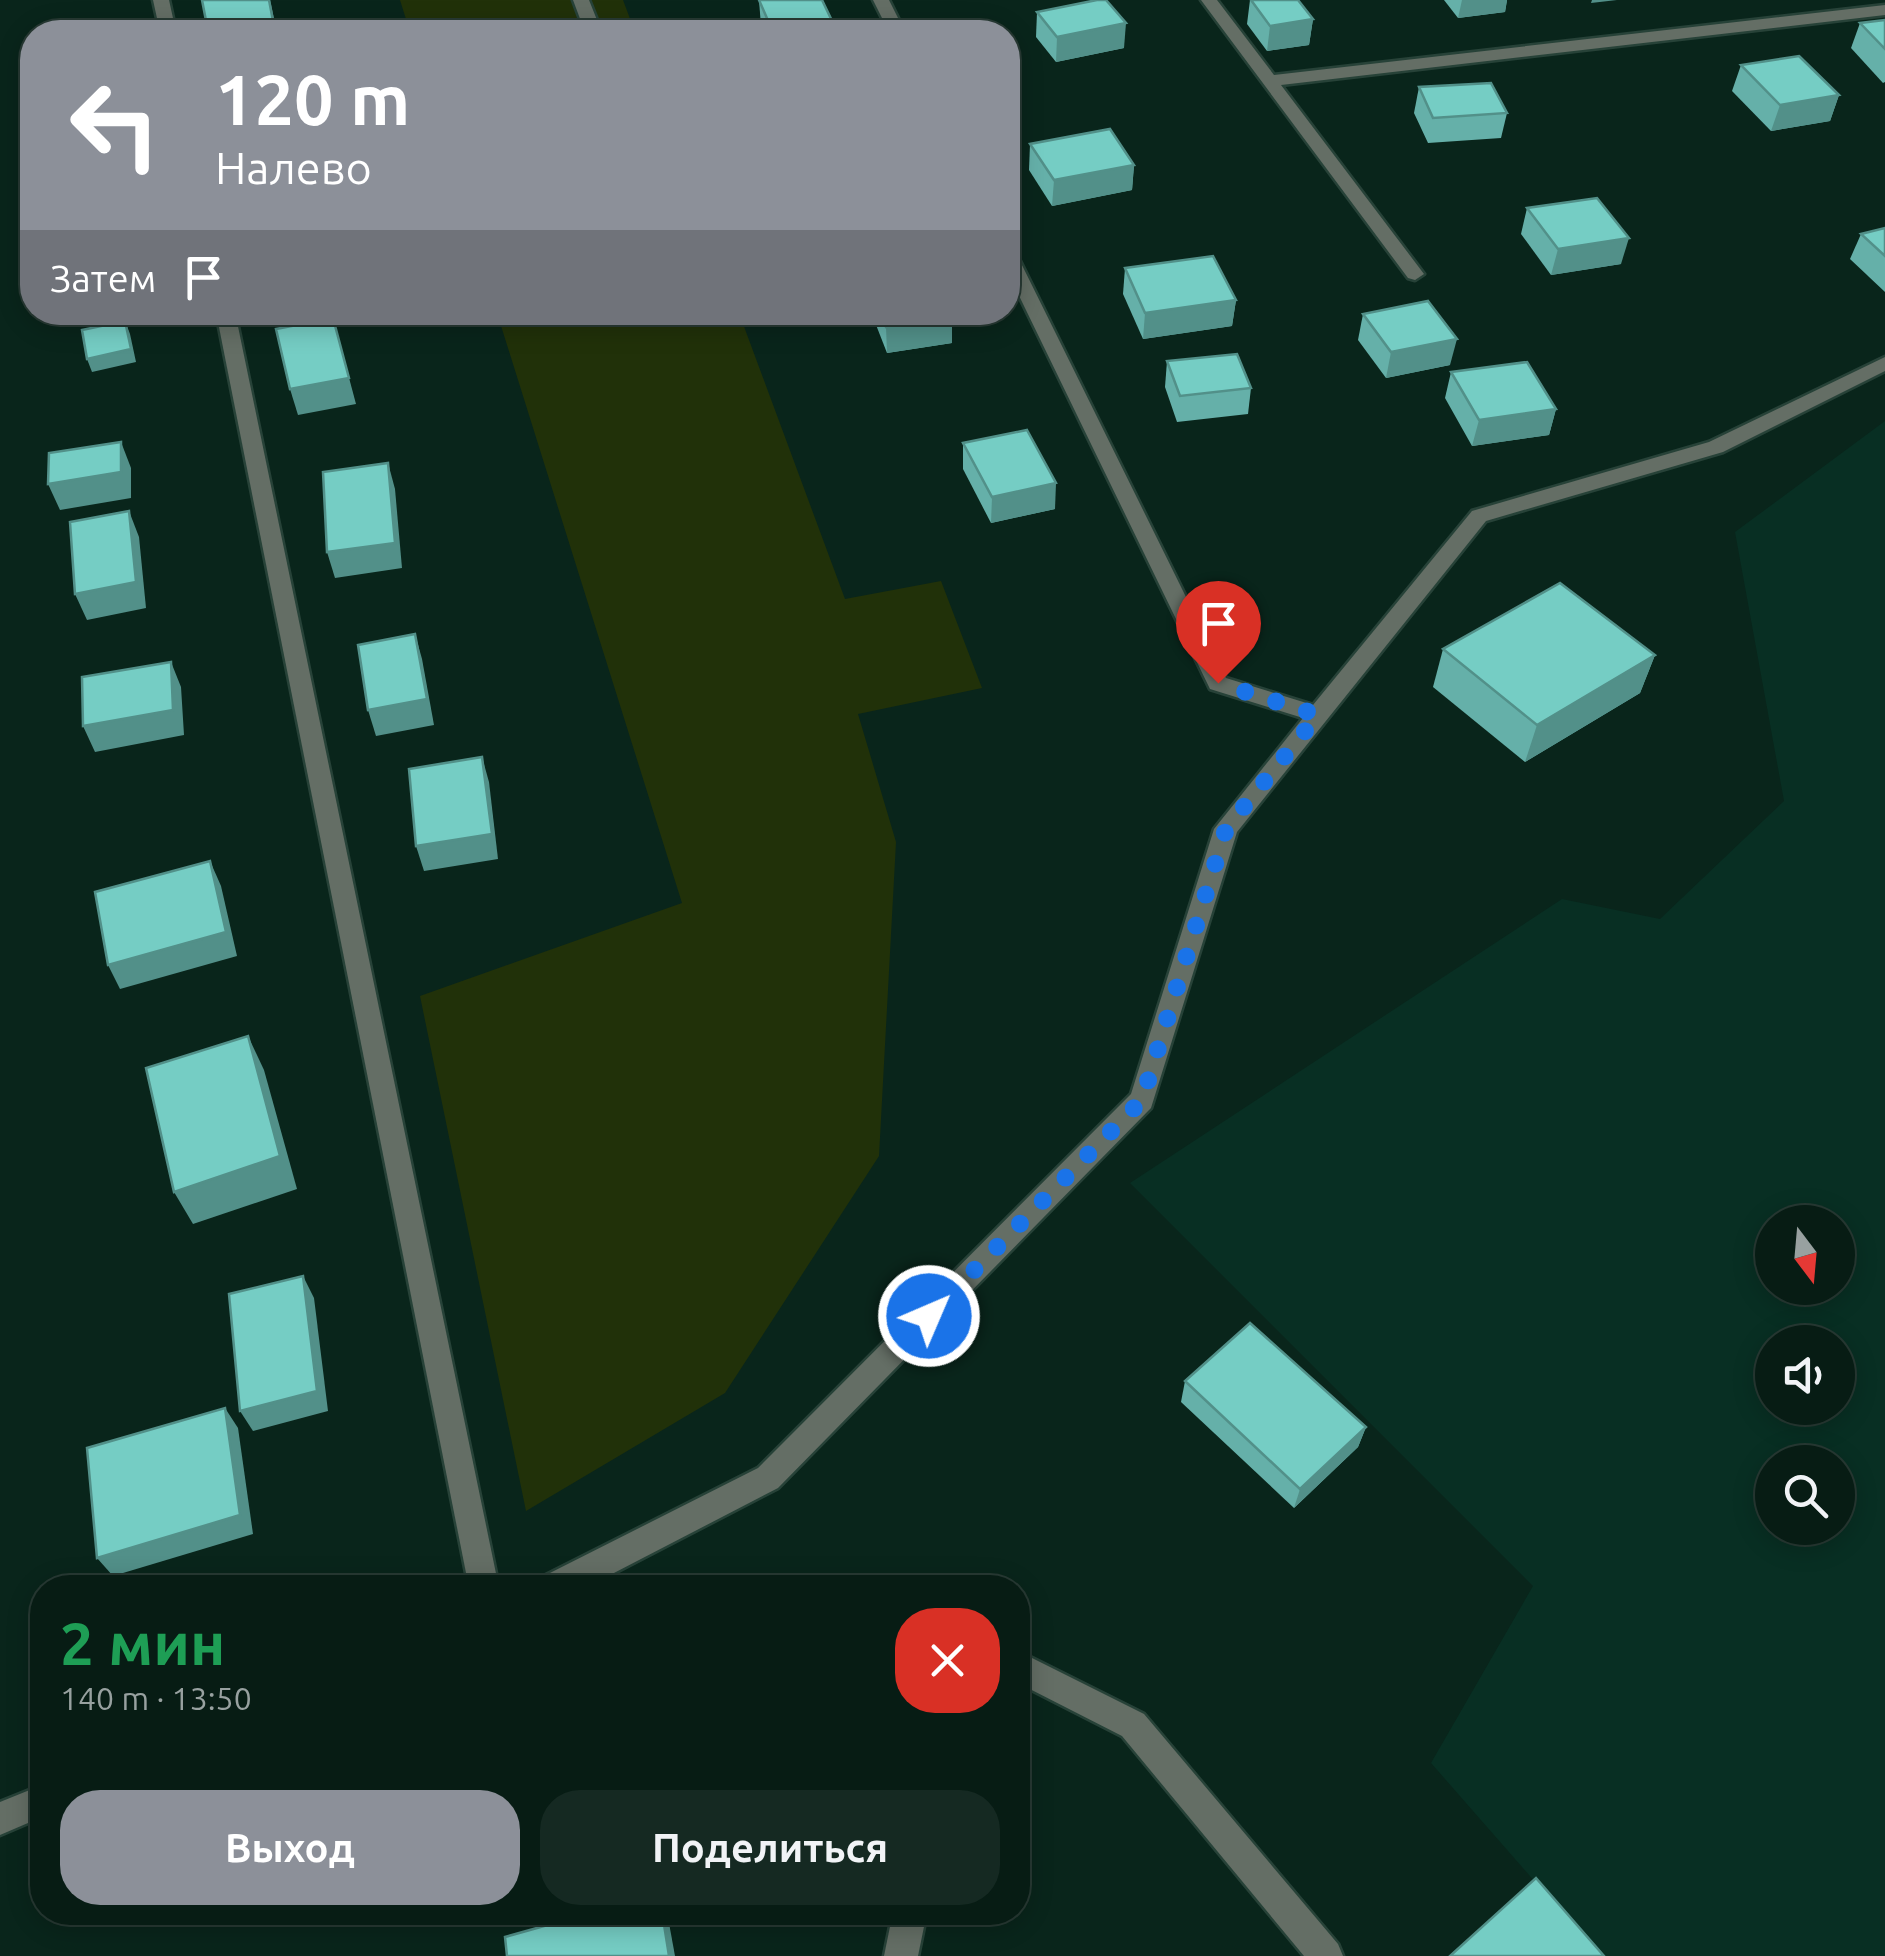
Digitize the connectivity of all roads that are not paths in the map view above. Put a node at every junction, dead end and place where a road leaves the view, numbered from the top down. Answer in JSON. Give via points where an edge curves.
{"nodes":[{"id":1,"x":1209,"y":0,"type":"edge"},
{"id":2,"x":1885,"y":10,"type":"edge"},
{"id":3,"x":1268,"y":81,"type":"junction"},
{"id":4,"x":1415,"y":274,"type":"dead end"},
{"id":5,"x":1020,"y":279,"type":"edge"},
{"id":6,"x":228,"y":325,"type":"edge"},
{"id":7,"x":1885,"y":363,"type":"edge"},
{"id":8,"x":1318,"y":715,"type":"junction"},
{"id":9,"x":481,"y":1575,"type":"edge"},
{"id":10,"x":579,"y":1575,"type":"edge"},
{"id":11,"x":1030,"y":1673,"type":"edge"},
{"id":12,"x":30,"y":1807,"type":"edge"},
{"id":13,"x":0,"y":1819,"type":"edge"},
{"id":14,"x":907,"y":1925,"type":"edge"},
{"id":15,"x":901,"y":1956,"type":"edge"},
{"id":16,"x":1326,"y":1956,"type":"edge"}],
"edges":[{"from":1,"to":3,"type":"street"},
{"from":2,"to":3,"type":"street"},
{"from":3,"to":4,"type":"street"},
{"from":5,"to":8,"type":"street","via":[[1218,683]]},
{"from":6,"to":9,"type":"street"},
{"from":7,"to":8,"type":"street","via":[[1716,447],[1479,516]]},
{"from":8,"to":10,"type":"street","via":[[1226,829],[1142,1100],[768,1478]]},
{"from":11,"to":16,"type":"street","via":[[1132,1725]]},
{"from":12,"to":13,"type":"street"},
{"from":14,"to":15,"type":"street"}]}
